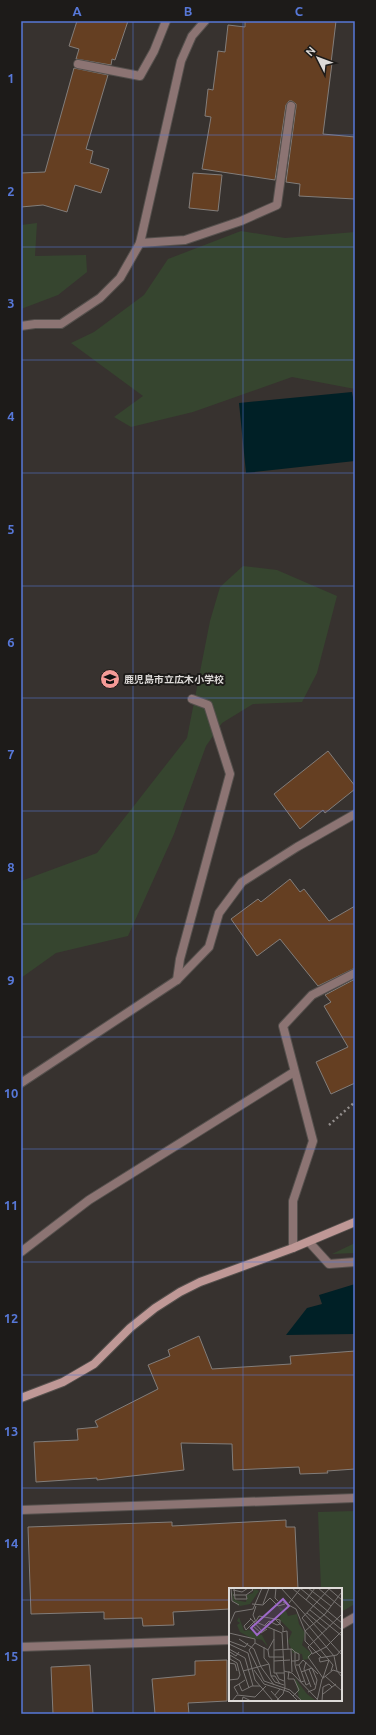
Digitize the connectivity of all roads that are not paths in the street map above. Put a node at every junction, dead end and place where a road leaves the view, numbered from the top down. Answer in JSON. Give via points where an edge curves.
{"nodes":[{"id":1,"x":166,"y":21,"type":"edge"},
{"id":2,"x":204,"y":21,"type":"edge"},
{"id":3,"x":78,"y":64,"type":"dead end"},
{"id":4,"x":292,"y":106,"type":"dead end"},
{"id":5,"x":140,"y":243,"type":"junction"},
{"id":6,"x":21,"y":326,"type":"edge"},
{"id":7,"x":192,"y":699,"type":"dead end"},
{"id":8,"x":355,"y":814,"type":"edge"},
{"id":9,"x":355,"y":973,"type":"edge"},
{"id":10,"x":177,"y":980,"type":"junction"},
{"id":11,"x":294,"y":1072,"type":"junction"},
{"id":12,"x":21,"y":1083,"type":"edge"},
{"id":13,"x":355,"y":1222,"type":"edge"},
{"id":14,"x":309,"y":1242,"type":"junction"},
{"id":15,"x":293,"y":1248,"type":"junction"},
{"id":16,"x":21,"y":1252,"type":"edge"},
{"id":17,"x":355,"y":1262,"type":"edge"},
{"id":18,"x":21,"y":1398,"type":"edge"},
{"id":19,"x":355,"y":1498,"type":"edge"},
{"id":20,"x":21,"y":1510,"type":"edge"},
{"id":21,"x":355,"y":1617,"type":"edge"},
{"id":22,"x":342,"y":1624,"type":"edge"},
{"id":23,"x":229,"y":1640,"type":"edge"},
{"id":24,"x":21,"y":1647,"type":"edge"}],
"edges":[{"from":1,"to":3,"type":"street","via":[[140,76]]},
{"from":2,"to":5,"type":"street","via":[[192,36],[181,61]]},
{"from":4,"to":5,"type":"street","via":[[277,205],[241,221],[185,240]]},
{"from":5,"to":6,"type":"street","via":[[120,278],[100,298],[61,324]]},
{"from":7,"to":10,"type":"street","via":[[208,705],[230,774],[180,959]]},
{"from":8,"to":10,"type":"street","via":[[297,846],[242,882],[219,913],[209,947]]},
{"from":9,"to":11,"type":"street","via":[[312,995],[283,1026]]},
{"from":10,"to":12,"type":"street"},
{"from":11,"to":15,"type":"street","via":[[313,1141],[293,1201]]},
{"from":11,"to":16,"type":"street","via":[[89,1200]]},
{"from":13,"to":14,"type":"street"},
{"from":14,"to":15,"type":"street"},
{"from":14,"to":17,"type":"street","via":[[329,1264]]},
{"from":15,"to":18,"type":"street","via":[[200,1282],[180,1292],[130,1328],[94,1364],[64,1382]]},
{"from":19,"to":20,"type":"street"},
{"from":21,"to":22,"type":"street"},
{"from":23,"to":24,"type":"street"}]}
